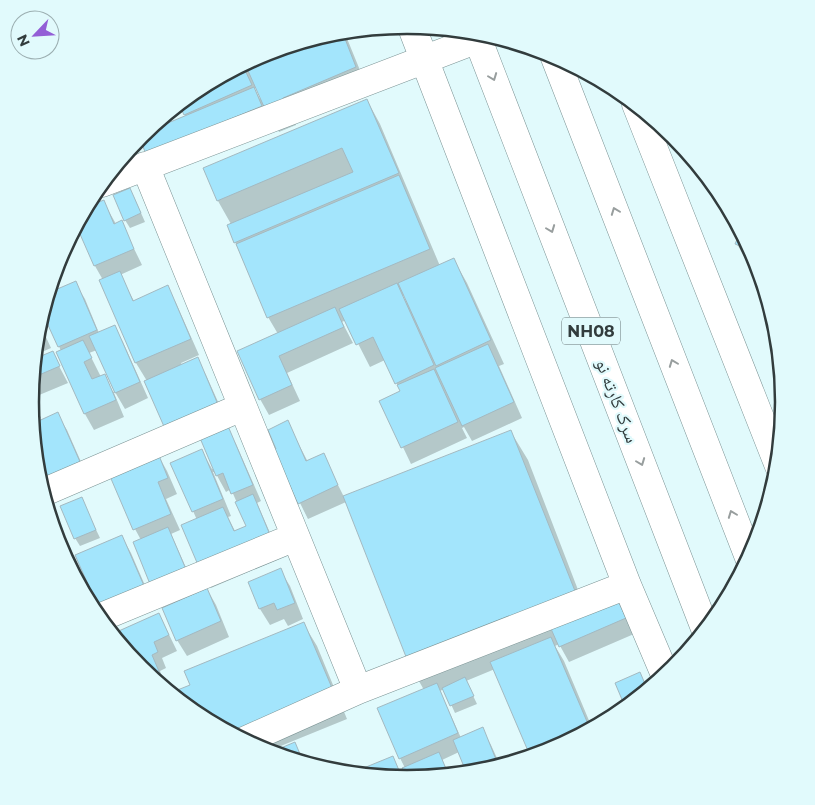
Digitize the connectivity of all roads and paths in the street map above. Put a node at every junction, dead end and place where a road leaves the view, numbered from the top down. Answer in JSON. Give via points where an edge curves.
{"nodes":[{"id":1,"x":415,"y":34,"type":"edge"},
{"id":2,"x":468,"y":39,"type":"edge"},
{"id":3,"x":479,"y":41,"type":"edge"},
{"id":4,"x":424,"y":59,"type":"junction"},
{"id":5,"x":558,"y":66,"type":"edge"},
{"id":6,"x":641,"y":117,"type":"edge"},
{"id":7,"x":145,"y":166,"type":"junction"},
{"id":8,"x":115,"y":178,"type":"edge"},
{"id":9,"x":242,"y":407,"type":"junction"},
{"id":10,"x":773,"y":451,"type":"edge"},
{"id":11,"x":49,"y":490,"type":"edge"},
{"id":12,"x":296,"y":538,"type":"junction"},
{"id":13,"x":746,"y":549,"type":"edge"},
{"id":14,"x":627,"y":585,"type":"junction"},
{"id":15,"x":107,"y":615,"type":"edge"},
{"id":16,"x":703,"y":623,"type":"edge"},
{"id":17,"x":663,"y":668,"type":"edge"},
{"id":18,"x":358,"y":690,"type":"junction"},
{"id":19,"x":253,"y":737,"type":"edge"}],
"edges":[{"from":1,"to":4,"type":"main road"},
{"from":2,"to":4,"type":"main road"},
{"from":3,"to":16,"type":"main road","name":"سرک کارته نو","number":"NH08","one_way":true},
{"from":4,"to":7,"type":"main road"},
{"from":4,"to":14,"type":"main road"},
{"from":13,"to":5,"type":"main road","one_way":true},
{"from":6,"to":10,"type":"main road"},
{"from":7,"to":8,"type":"main road"},
{"from":7,"to":9,"type":"main road"},
{"from":9,"to":11,"type":"main road"},
{"from":9,"to":12,"type":"main road"},
{"from":12,"to":15,"type":"main road"},
{"from":12,"to":18,"type":"main road"},
{"from":14,"to":17,"type":"main road"},
{"from":14,"to":18,"type":"main road"},
{"from":18,"to":19,"type":"main road"}]}
